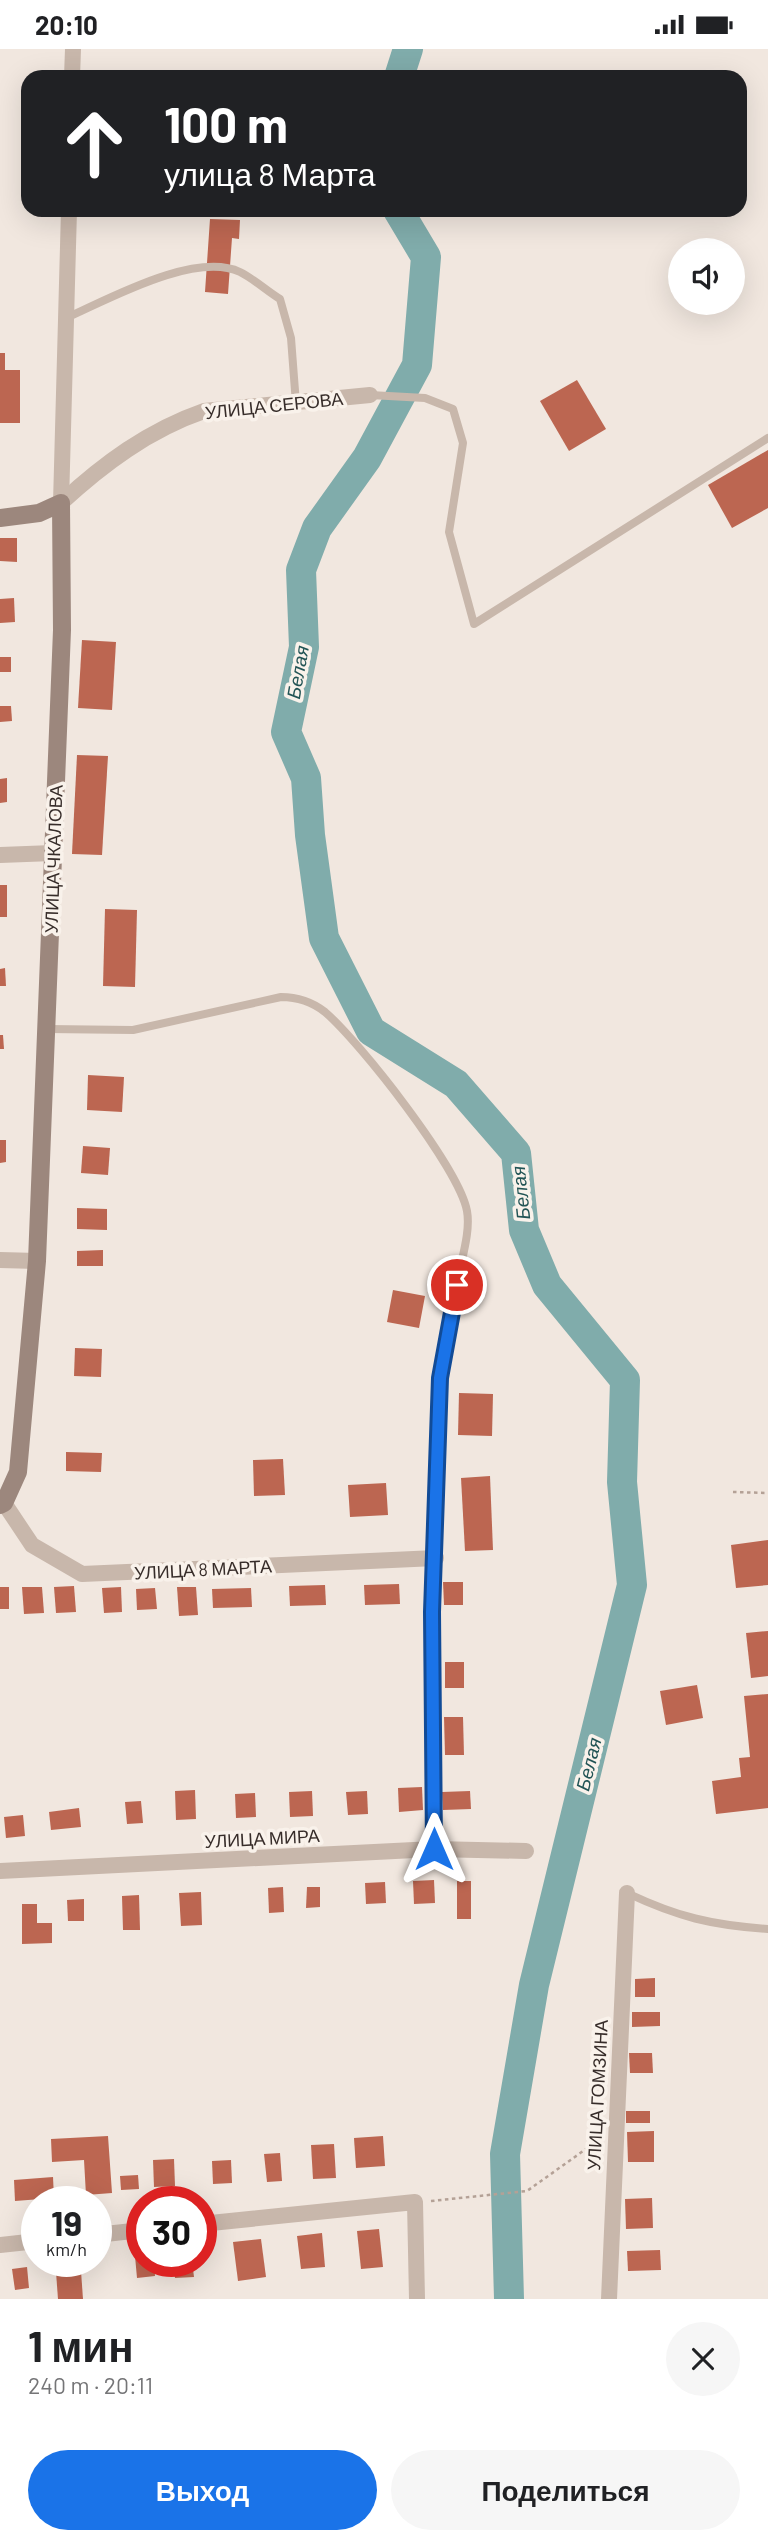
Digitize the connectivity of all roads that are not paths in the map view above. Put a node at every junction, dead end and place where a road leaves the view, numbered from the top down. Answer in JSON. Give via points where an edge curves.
{"nodes":[{"id":1,"x":73,"y":49,"type":"edge"},
{"id":2,"x":72,"y":70,"type":"edge"},
{"id":3,"x":69,"y":217,"type":"edge"},
{"id":4,"x":66,"y":318,"type":"junction"},
{"id":5,"x":370,"y":395,"type":"joint"},
{"id":6,"x":296,"y":404,"type":"junction"},
{"id":7,"x":768,"y":437,"type":"edge"},
{"id":8,"x":61,"y":503,"type":"junction"},
{"id":9,"x":0,"y":518,"type":"edge"},
{"id":10,"x":53,"y":853,"type":"junction"},
{"id":11,"x":0,"y":855,"type":"edge"},
{"id":12,"x":47,"y":1029,"type":"junction"},
{"id":13,"x":0,"y":1260,"type":"edge"},
{"id":14,"x":37,"y":1261,"type":"junction"},
{"id":15,"x":457,"y":1285,"type":"joint"},
{"id":16,"x":2,"y":1504,"type":"edge"},
{"id":17,"x":436,"y":1558,"type":"junction"},
{"id":18,"x":434,"y":1849,"type":"junction"},
{"id":19,"x":526,"y":1851,"type":"dead end"},
{"id":20,"x":0,"y":1871,"type":"edge"},
{"id":21,"x":627,"y":1893,"type":"joint"},
{"id":22,"x":768,"y":1929,"type":"edge"},
{"id":23,"x":217,"y":2222,"type":"edge"},
{"id":24,"x":21,"y":2243,"type":"edge"},
{"id":25,"x":0,"y":2245,"type":"edge"},
{"id":26,"x":417,"y":2299,"type":"edge"},
{"id":27,"x":609,"y":2299,"type":"edge"}],
"edges":[{"from":1,"to":2,"type":"street"},
{"from":3,"to":4,"type":"street","name":"УЛИЦА ЧКАЛОВА"},
{"from":4,"to":6,"type":"lane","via":[[192,267],[238,271],[280,299],[291,338]]},
{"from":4,"to":8,"type":"street","name":"УЛИЦА ЧКАЛОВА"},
{"from":5,"to":6,"type":"street","name":"УЛИЦА СЕРОВА"},
{"from":5,"to":7,"type":"lane","via":[[425,398],[453,409],[463,443],[449,532],[474,624]]},
{"from":6,"to":8,"type":"street","name":"УЛИЦА СЕРОВА","via":[[204,411],[178,420],[135,444]]},
{"from":8,"to":9,"type":"street","name":"УЛИЦА СЕРОВА","via":[[39,513]]},
{"from":8,"to":10,"type":"street","name":"УЛИЦА ЧКАЛОВА","via":[[62,630]]},
{"from":10,"to":11,"type":"street"},
{"from":10,"to":12,"type":"street","name":"УЛИЦА ЧКАЛОВА"},
{"from":12,"to":14,"type":"street","name":"УЛИЦА ЧКАЛОВА"},
{"from":12,"to":15,"type":"lane","via":[[133,1030],[281,997],[298,997],[324,1011],[366,1055],[438,1153],[463,1196],[468,1214]]},
{"from":13,"to":14,"type":"street"},
{"from":14,"to":16,"type":"street","name":"УЛИЦА ЧКАЛОВА","via":[[18,1472]]},
{"from":15,"to":17,"type":"street","via":[[440,1378]]},
{"from":16,"to":17,"type":"street","name":"УЛИЦА 8 МАРТА","via":[[32,1545],[82,1574]]},
{"from":17,"to":18,"type":"street","via":[[432,1612]]},
{"from":18,"to":19,"type":"street","name":"УЛИЦА МИРА"},
{"from":18,"to":20,"type":"street","name":"УЛИЦА МИРА"},
{"from":21,"to":22,"type":"lane","via":[[673,1915]]},
{"from":21,"to":27,"type":"street","name":"УЛИЦА ГОМЗИНА"},
{"from":23,"to":26,"type":"street","via":[[415,2202]]},
{"from":24,"to":25,"type":"street"}]}
